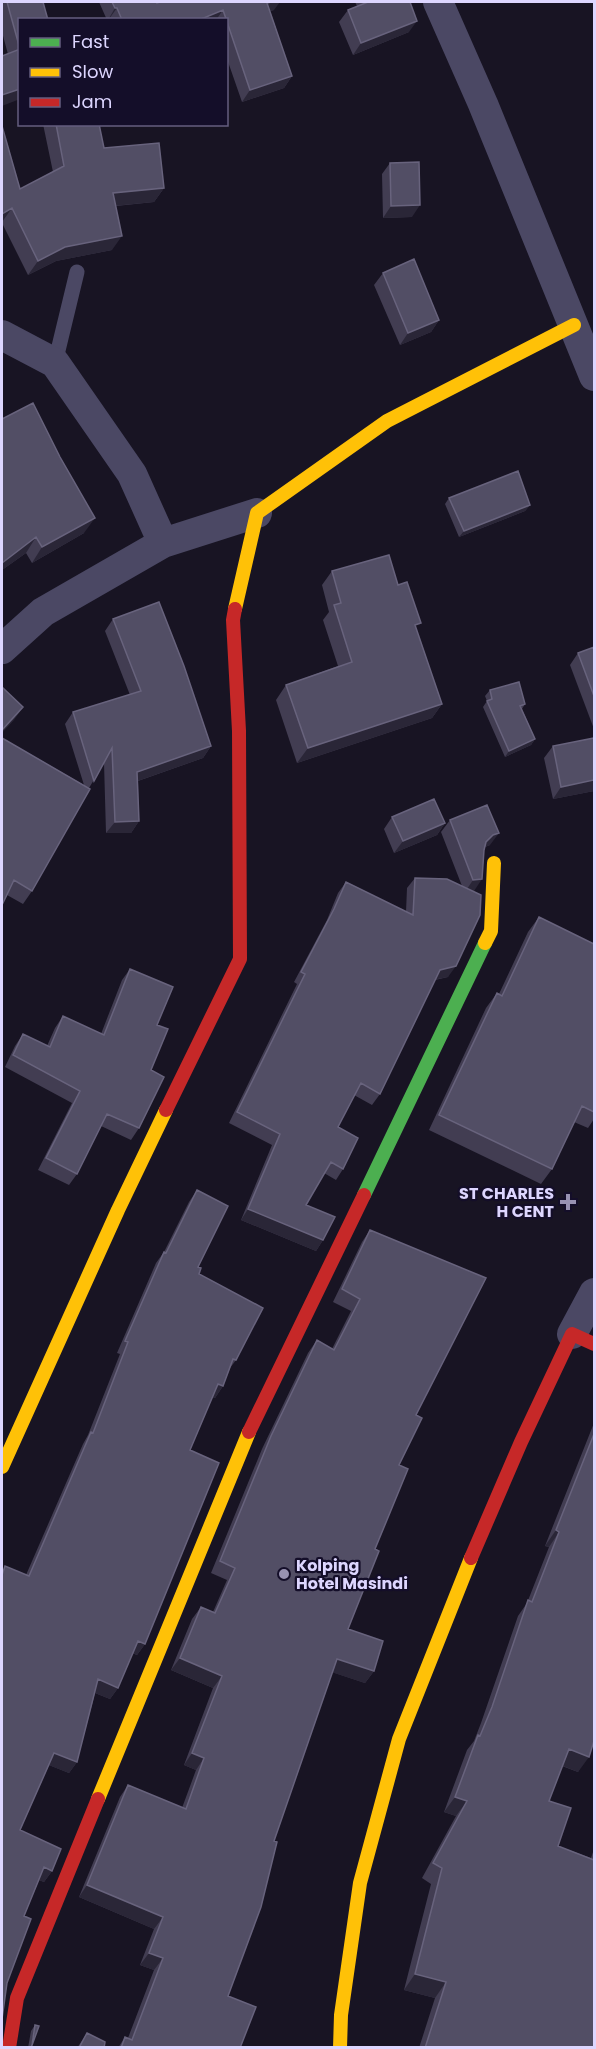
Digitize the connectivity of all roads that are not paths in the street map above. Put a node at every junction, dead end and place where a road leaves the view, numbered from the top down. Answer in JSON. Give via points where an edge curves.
{"nodes":[{"id":1,"x":438,"y":2,"type":"edge"},
{"id":2,"x":77,"y":272,"type":"dead end"},
{"id":3,"x":574,"y":325,"type":"junction"},
{"id":4,"x":2,"y":335,"type":"edge"},
{"id":5,"x":55,"y":363,"type":"junction"},
{"id":6,"x":594,"y":376,"type":"edge"},
{"id":7,"x":257,"y":513,"type":"junction"},
{"id":8,"x":163,"y":543,"type":"junction"},
{"id":9,"x":2,"y":649,"type":"edge"},
{"id":10,"x":495,"y":863,"type":"dead end"},
{"id":11,"x":594,"y":1293,"type":"edge"},
{"id":12,"x":583,"y":1339,"type":"edge"},
{"id":13,"x":2,"y":1467,"type":"edge"},
{"id":14,"x":9,"y":2048,"type":"edge"},
{"id":15,"x":340,"y":2048,"type":"edge"}],
"edges":[{"from":1,"to":3,"type":"street"},
{"from":2,"to":5,"type":"lane"},
{"from":3,"to":6,"type":"street"},
{"from":3,"to":7,"type":"street","via":[[387,421]]},
{"from":4,"to":5,"type":"street"},
{"from":5,"to":8,"type":"street","via":[[132,474]]},
{"from":7,"to":8,"type":"street"},
{"from":7,"to":13,"type":"street","via":[[233,620],[239,732],[240,959],[118,1210]]},
{"from":8,"to":9,"type":"street","via":[[43,612]]},
{"from":10,"to":14,"type":"street","via":[[491,931],[245,1441],[17,1998]]},
{"from":11,"to":12,"type":"street"},
{"from":12,"to":15,"type":"street","via":[[512,1463],[399,1739],[360,1883]]}]}
